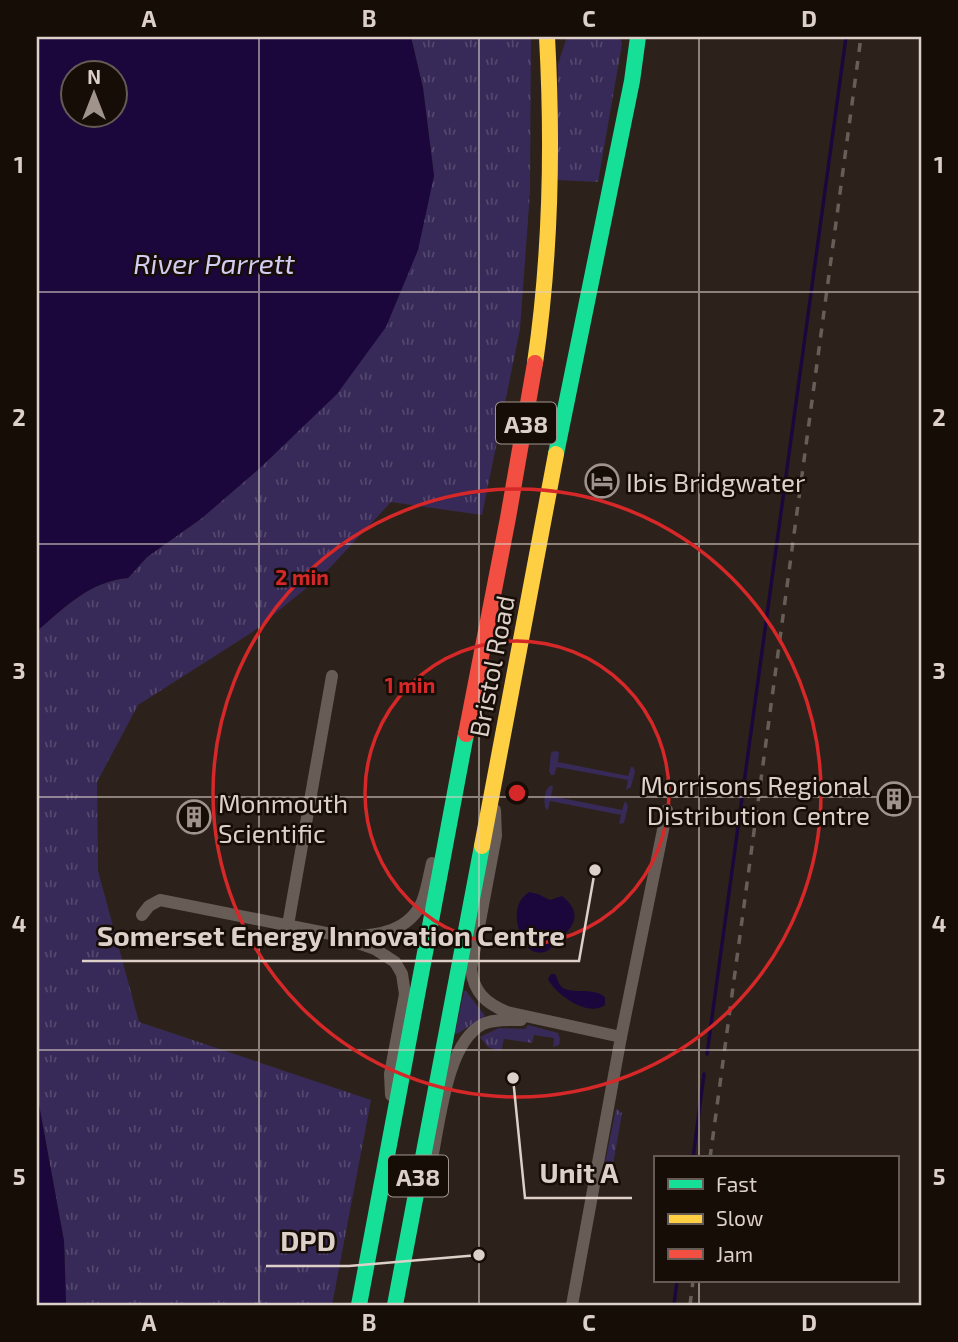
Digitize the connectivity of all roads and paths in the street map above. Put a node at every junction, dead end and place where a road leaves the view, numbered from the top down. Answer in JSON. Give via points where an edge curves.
{"nodes":[{"id":1,"x":547,"y":37,"type":"edge"},
{"id":2,"x":559,"y":37,"type":"edge"},
{"id":3,"x":638,"y":37,"type":"edge"},
{"id":4,"x":550,"y":65,"type":"junction"},
{"id":5,"x":332,"y":676,"type":"dead end"},
{"id":6,"x":495,"y":771,"type":"junction"},
{"id":7,"x":452,"y":804,"type":"junction"},
{"id":8,"x":667,"y":810,"type":"dead end"},
{"id":9,"x":142,"y":915,"type":"dead end"},
{"id":10,"x":288,"y":925,"type":"junction"},
{"id":11,"x":335,"y":935,"type":"junction"},
{"id":12,"x":539,"y":1020,"type":"junction"},
{"id":13,"x":621,"y":1037,"type":"junction"},
{"id":14,"x":392,"y":1113,"type":"junction"},
{"id":15,"x":400,"y":1273,"type":"junction"},
{"id":16,"x":359,"y":1305,"type":"edge"},
{"id":17,"x":395,"y":1305,"type":"edge"},
{"id":18,"x":572,"y":1305,"type":"edge"}],
"edges":[{"from":1,"to":4,"type":"main road","name":"Bristol Road","number":"A38"},
{"from":2,"to":4,"type":"main road"},
{"from":3,"to":6,"type":"main road","name":"Bristol Road","number":"A38"},
{"from":4,"to":7,"type":"main road","name":"Bristol Road","number":"A38","via":[[553,186],[538,350]]},
{"from":5,"to":10,"type":"street"},
{"from":6,"to":12,"type":"street","via":[[496,836],[474,946],[473,982],[494,1006]]},
{"from":6,"to":15,"type":"main road","name":"Bristol Road","number":"A38"},
{"from":7,"to":11,"type":"street","via":[[422,902],[413,916],[387,933]]},
{"from":7,"to":14,"type":"main road","name":"Bristol Road","number":"A38"},
{"from":8,"to":13,"type":"street"},
{"from":9,"to":10,"type":"street","via":[[160,900]]},
{"from":10,"to":11,"type":"street"},
{"from":11,"to":14,"type":"street","via":[[385,953],[402,974],[405,994],[390,1074]]},
{"from":12,"to":13,"type":"street"},
{"from":12,"to":15,"type":"street","via":[[482,1025],[456,1055]]},
{"from":13,"to":18,"type":"street"},
{"from":14,"to":16,"type":"main road","name":"Bristol Road","number":"A38"},
{"from":15,"to":17,"type":"main road","name":"Bristol Road","number":"A38"}]}
